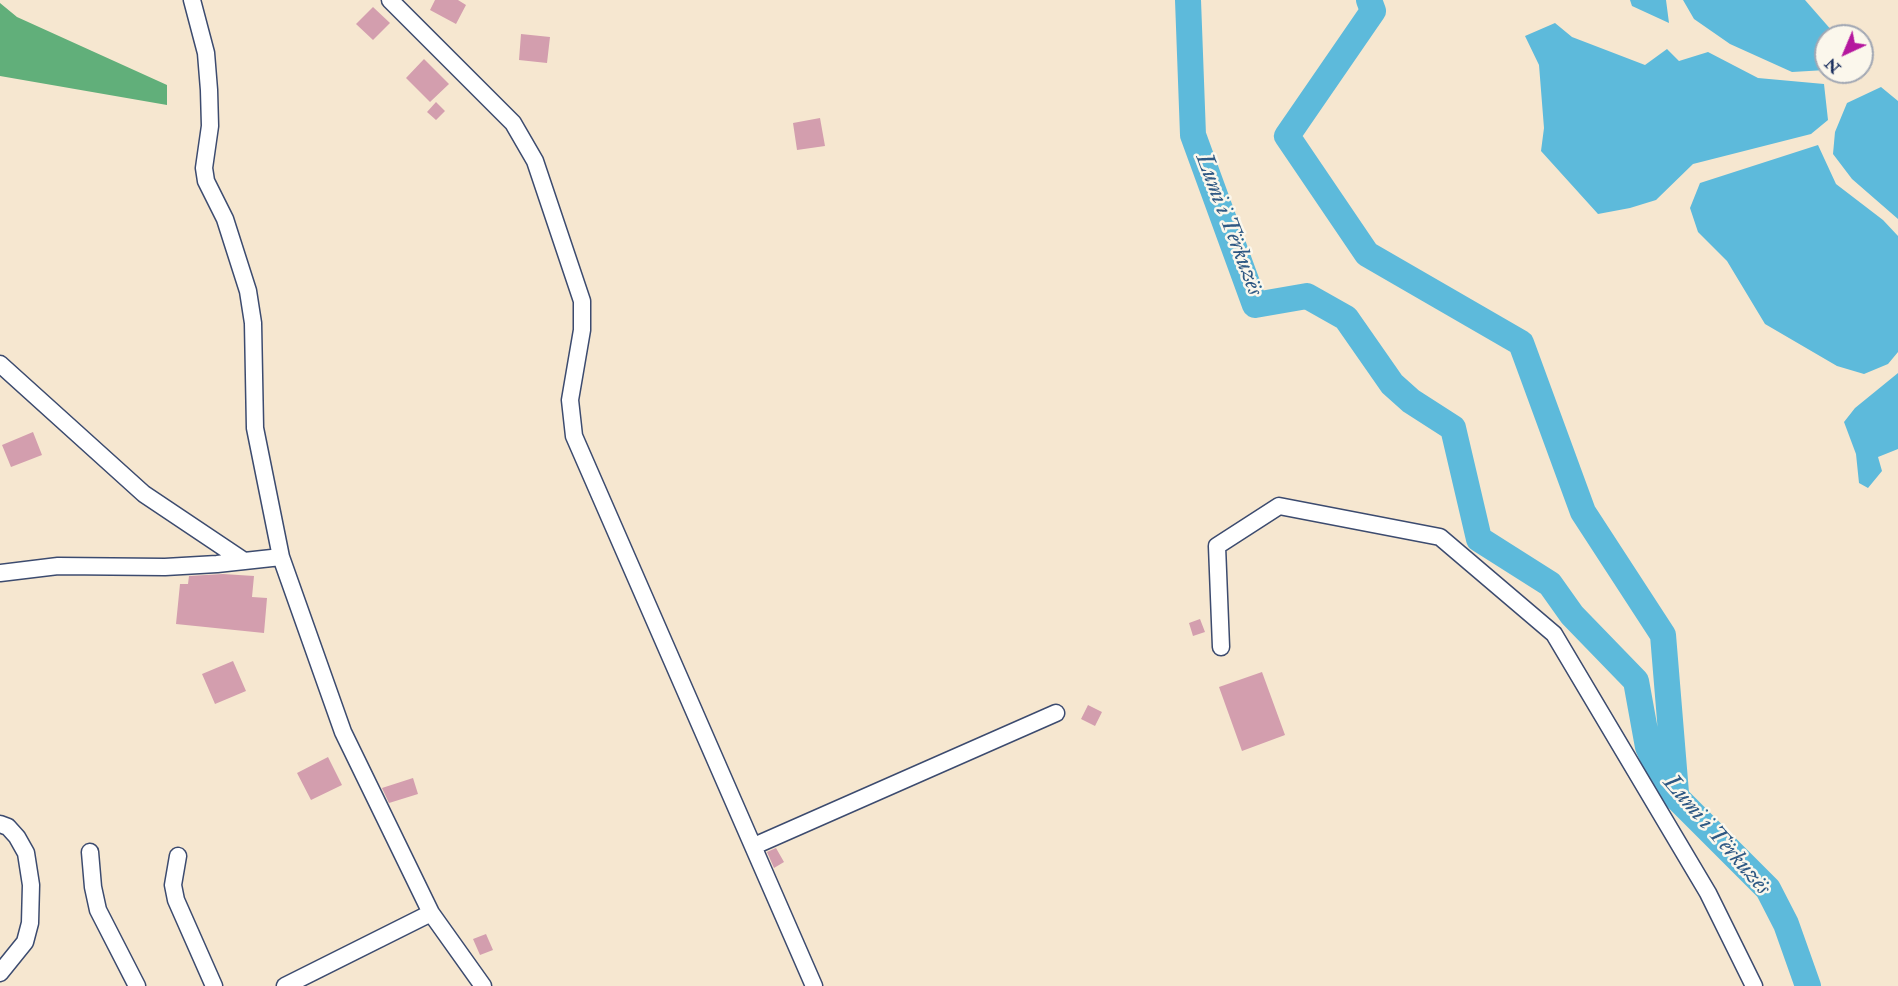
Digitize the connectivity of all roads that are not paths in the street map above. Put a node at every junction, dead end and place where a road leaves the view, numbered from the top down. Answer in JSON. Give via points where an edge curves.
{"nodes":[{"id":1,"x":192,"y":0,"type":"edge"},
{"id":2,"x":390,"y":0,"type":"edge"},
{"id":3,"x":0,"y":364,"type":"edge"},
{"id":4,"x":281,"y":557,"type":"junction"},
{"id":5,"x":244,"y":561,"type":"junction"},
{"id":6,"x":0,"y":573,"type":"edge"},
{"id":7,"x":1221,"y":647,"type":"dead end"},
{"id":8,"x":1056,"y":713,"type":"dead end"},
{"id":9,"x":0,"y":824,"type":"edge"},
{"id":10,"x":754,"y":846,"type":"junction"},
{"id":11,"x":90,"y":852,"type":"dead end"},
{"id":12,"x":178,"y":856,"type":"dead end"},
{"id":13,"x":431,"y":913,"type":"junction"},
{"id":14,"x":0,"y":973,"type":"edge"},
{"id":15,"x":136,"y":986,"type":"edge"},
{"id":16,"x":214,"y":986,"type":"edge"},
{"id":17,"x":285,"y":986,"type":"edge"},
{"id":18,"x":483,"y":986,"type":"edge"},
{"id":19,"x":814,"y":986,"type":"edge"},
{"id":20,"x":1754,"y":986,"type":"edge"}],
"edges":[{"from":1,"to":4,"type":"street","via":[[206,52],[209,90],[205,174],[237,252],[248,291],[253,323],[255,428]]},
{"from":2,"to":10,"type":"street","via":[[513,123],[535,161],[582,301],[582,330],[570,400],[574,436]]},
{"from":3,"to":5,"type":"street","via":[[144,494]]},
{"from":4,"to":5,"type":"street"},
{"from":4,"to":13,"type":"street","via":[[343,732]]},
{"from":5,"to":6,"type":"street","via":[[165,567],[58,566]]},
{"from":7,"to":20,"type":"street","via":[[1217,546],[1279,506],[1440,537],[1554,634],[1708,893]]},
{"from":8,"to":10,"type":"street"},
{"from":9,"to":14,"type":"street","via":[[17,837],[26,853],[31,885],[25,942]]},
{"from":10,"to":19,"type":"street"},
{"from":11,"to":15,"type":"street","via":[[98,910]]},
{"from":12,"to":16,"type":"street","via":[[173,885],[176,900]]},
{"from":13,"to":17,"type":"street"},
{"from":13,"to":18,"type":"street"}]}
